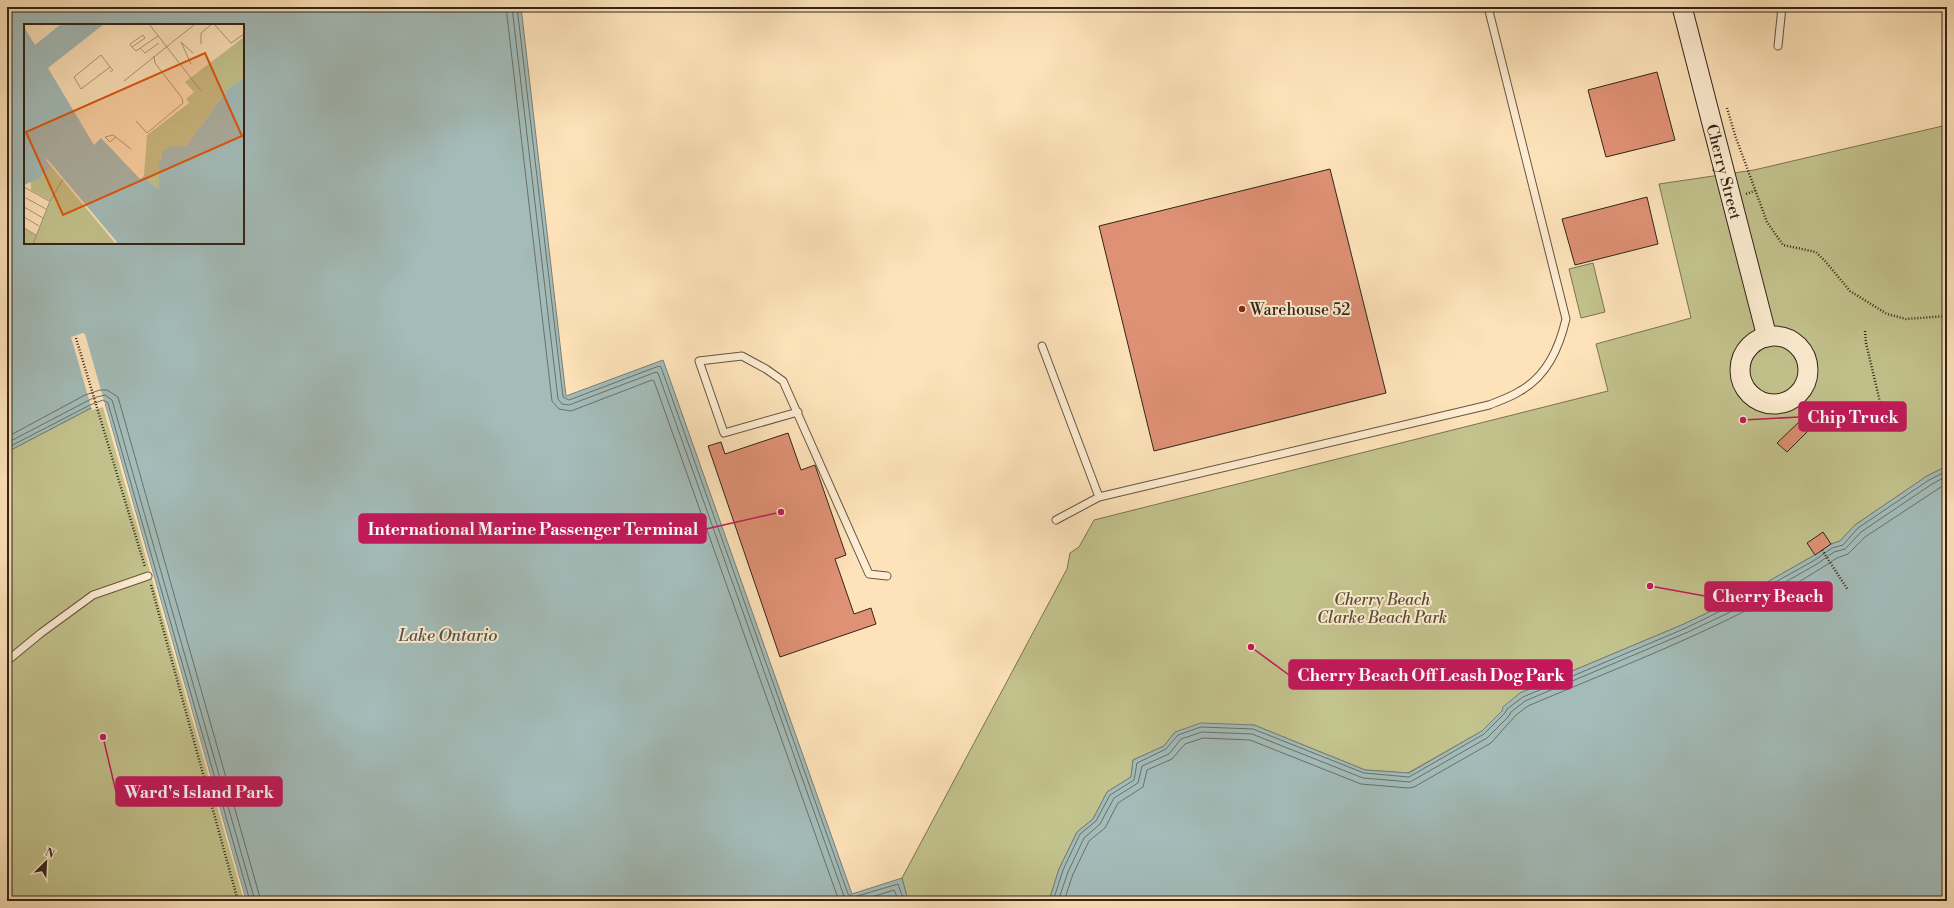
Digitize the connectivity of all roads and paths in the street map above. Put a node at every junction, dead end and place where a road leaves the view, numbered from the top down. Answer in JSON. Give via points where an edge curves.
{"nodes":[{"id":1,"x":1488,"y":7,"type":"edge"},
{"id":2,"x":1682,"y":7,"type":"edge"},
{"id":3,"x":1782,"y":7,"type":"edge"},
{"id":4,"x":1778,"y":46,"type":"dead end"},
{"id":5,"x":1724,"y":100,"type":"dead end"},
{"id":6,"x":1947,"y":316,"type":"edge"},
{"id":7,"x":1865,"y":331,"type":"dead end"},
{"id":8,"x":1767,"y":337,"type":"dead end"},
{"id":9,"x":76,"y":338,"type":"dead end"},
{"id":10,"x":1042,"y":346,"type":"dead end"},
{"id":11,"x":1880,"y":402,"type":"dead end"},
{"id":12,"x":798,"y":412,"type":"junction"},
{"id":13,"x":1099,"y":497,"type":"junction"},
{"id":14,"x":1056,"y":520,"type":"dead end"},
{"id":15,"x":1822,"y":550,"type":"dead end"},
{"id":16,"x":148,"y":576,"type":"junction"},
{"id":17,"x":888,"y":576,"type":"dead end"},
{"id":18,"x":1848,"y":590,"type":"dead end"},
{"id":19,"x":7,"y":661,"type":"edge"},
{"id":20,"x":238,"y":901,"type":"edge"}],
"edges":[{"from":1,"to":13,"type":"lane","via":[[1566,319],[1561,342],[1546,369],[1521,391],[1489,405]]},
{"from":2,"to":8,"type":"street","name":"Cherry Street"},
{"from":3,"to":4,"type":"lane"},
{"from":5,"to":6,"type":"path","via":[[1768,222],[1783,245],[1816,252],[1850,291],[1887,314],[1906,319]]},
{"from":7,"to":11,"type":"path"},
{"from":9,"to":16,"type":"path"},
{"from":10,"to":13,"type":"lane"},
{"from":12,"to":12,"type":"lane","via":[[783,381],[742,356],[700,361],[724,433]]},
{"from":12,"to":17,"type":"lane","via":[[869,574]]},
{"from":13,"to":14,"type":"lane"},
{"from":15,"to":18,"type":"path"},
{"from":16,"to":19,"type":"lane","via":[[93,595]]},
{"from":16,"to":20,"type":"path"}]}
